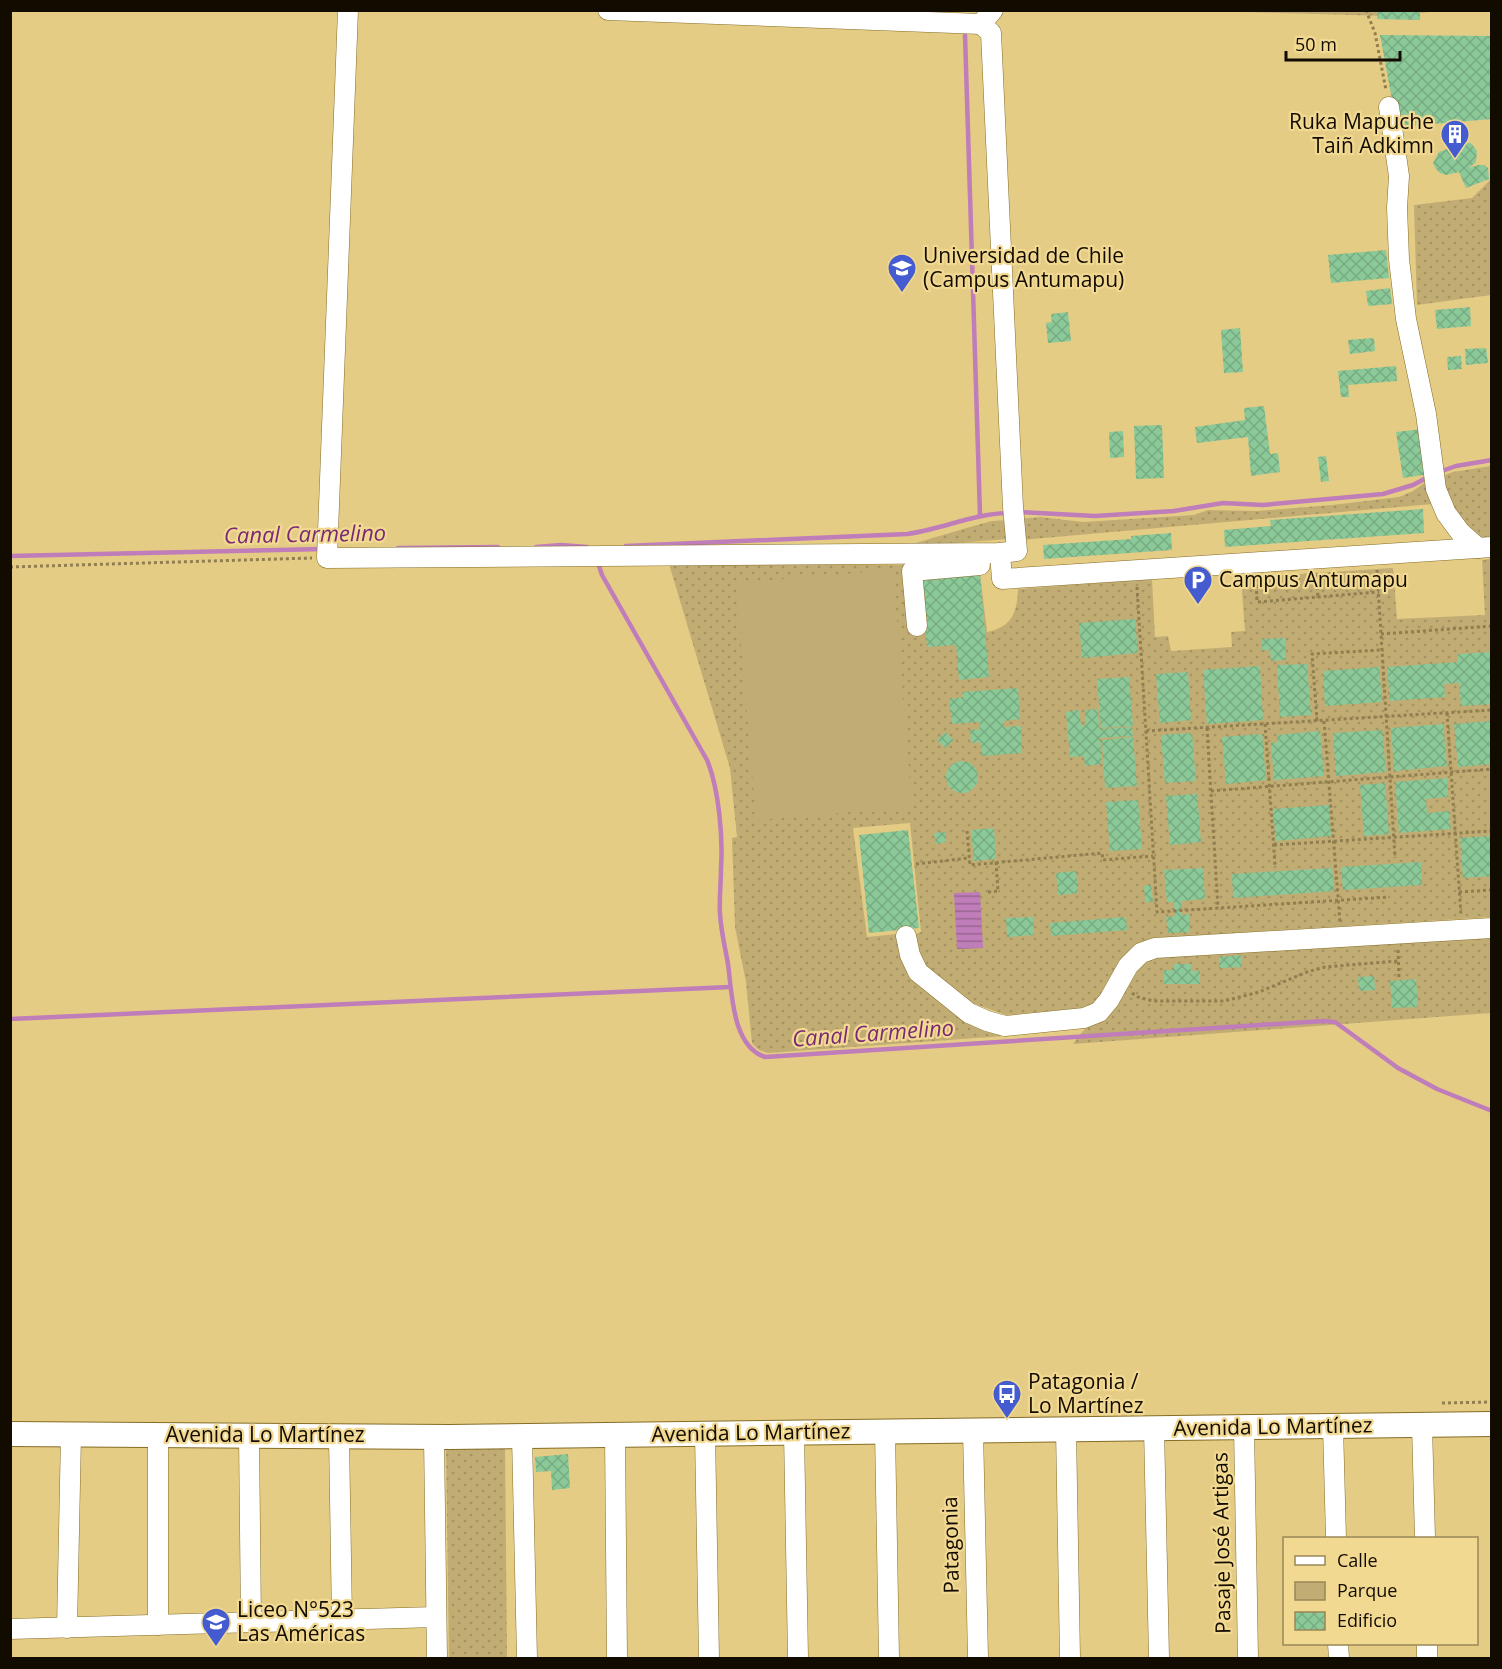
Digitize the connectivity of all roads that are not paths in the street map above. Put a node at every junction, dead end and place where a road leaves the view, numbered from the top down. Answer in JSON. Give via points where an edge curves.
{"nodes":[{"id":1,"x":348,"y":10,"type":"edge"},
{"id":2,"x":609,"y":10,"type":"edge"},
{"id":3,"x":987,"y":17,"type":"edge"},
{"id":4,"x":1389,"y":107,"type":"road end"},
{"id":5,"x":1485,"y":547,"type":"edge"},
{"id":6,"x":1000,"y":558,"type":"junction"},
{"id":7,"x":917,"y":626,"type":"dead end"},
{"id":8,"x":1491,"y":928,"type":"edge"},
{"id":9,"x":906,"y":936,"type":"dead end"},
{"id":10,"x":1491,"y":1424,"type":"edge"},
{"id":11,"x":1422,"y":1425,"type":"junction"},
{"id":12,"x":1333,"y":1426,"type":"junction"},
{"id":13,"x":1244,"y":1427,"type":"junction"},
{"id":14,"x":1154,"y":1428,"type":"junction"},
{"id":15,"x":1066,"y":1429,"type":"junction"},
{"id":16,"x":973,"y":1430,"type":"junction"},
{"id":17,"x":885,"y":1431,"type":"junction"},
{"id":18,"x":794,"y":1432,"type":"junction"},
{"id":19,"x":705,"y":1433,"type":"junction"},
{"id":20,"x":10,"y":1434,"type":"edge"},
{"id":21,"x":615,"y":1434,"type":"junction"},
{"id":22,"x":71,"y":1435,"type":"junction"},
{"id":23,"x":158,"y":1435,"type":"junction"},
{"id":24,"x":249,"y":1435,"type":"junction"},
{"id":25,"x":339,"y":1436,"type":"junction"},
{"id":26,"x":522,"y":1436,"type":"junction"},
{"id":27,"x":434,"y":1437,"type":"junction"},
{"id":28,"x":1336,"y":1537,"type":"edge"},
{"id":29,"x":1425,"y":1537,"type":"edge"},
{"id":30,"x":436,"y":1617,"type":"junction"},
{"id":31,"x":342,"y":1620,"type":"junction"},
{"id":32,"x":251,"y":1623,"type":"junction"},
{"id":33,"x":158,"y":1625,"type":"junction"},
{"id":34,"x":67,"y":1628,"type":"junction"},
{"id":35,"x":10,"y":1629,"type":"edge"},
{"id":36,"x":437,"y":1659,"type":"edge"},
{"id":37,"x":526,"y":1659,"type":"edge"},
{"id":38,"x":617,"y":1659,"type":"edge"},
{"id":39,"x":709,"y":1659,"type":"edge"},
{"id":40,"x":798,"y":1659,"type":"edge"},
{"id":41,"x":889,"y":1659,"type":"edge"},
{"id":42,"x":978,"y":1659,"type":"edge"},
{"id":43,"x":1070,"y":1659,"type":"edge"},
{"id":44,"x":1159,"y":1659,"type":"edge"},
{"id":45,"x":1248,"y":1659,"type":"edge"}],
"edges":[{"from":1,"to":6,"type":"street","via":[[327,551]]},
{"from":2,"to":3,"type":"street"},
{"from":3,"to":6,"type":"street","via":[[991,33],[1017,551]]},
{"from":4,"to":5,"type":"street","via":[[1399,176],[1399,259],[1405,309],[1436,489],[1460,532]]},
{"from":5,"to":6,"type":"street","via":[[1002,579]]},
{"from":6,"to":7,"type":"street","via":[[912,571]]},
{"from":8,"to":9,"type":"street","via":[[1155,948],[1141,953],[1128,966],[1099,1012],[1084,1018],[1005,1026],[969,1013],[918,972]]},
{"from":10,"to":11,"type":"main road","name":"Avenida Lo Martínez"},
{"from":11,"to":12,"type":"main road","name":"Avenida Lo Martínez"},
{"from":11,"to":29,"type":"street"},
{"from":12,"to":13,"type":"main road","name":"Avenida Lo Martínez"},
{"from":12,"to":28,"type":"street"},
{"from":13,"to":14,"type":"main road","name":"Avenida Lo Martínez"},
{"from":13,"to":45,"type":"street","name":"Pasaje José Artigas"},
{"from":14,"to":15,"type":"main road","name":"Avenida Lo Martínez"},
{"from":14,"to":44,"type":"street"},
{"from":15,"to":16,"type":"main road","name":"Avenida Lo Martínez"},
{"from":15,"to":43,"type":"street"},
{"from":16,"to":17,"type":"main road","name":"Avenida Lo Martínez"},
{"from":16,"to":42,"type":"street","name":"Patagonia"},
{"from":17,"to":18,"type":"main road","name":"Avenida Lo Martínez"},
{"from":17,"to":41,"type":"street"},
{"from":18,"to":19,"type":"main road","name":"Avenida Lo Martínez"},
{"from":18,"to":40,"type":"street"},
{"from":19,"to":21,"type":"main road","name":"Avenida Lo Martínez"},
{"from":19,"to":39,"type":"street"},
{"from":20,"to":22,"type":"main road","name":"Avenida Lo Martínez"},
{"from":21,"to":26,"type":"main road","name":"Avenida Lo Martínez"},
{"from":21,"to":38,"type":"street"},
{"from":22,"to":23,"type":"main road","name":"Avenida Lo Martínez"},
{"from":22,"to":34,"type":"street"},
{"from":23,"to":24,"type":"main road","name":"Avenida Lo Martínez"},
{"from":23,"to":33,"type":"street"},
{"from":24,"to":25,"type":"main road","name":"Avenida Lo Martínez"},
{"from":24,"to":32,"type":"street"},
{"from":25,"to":27,"type":"main road","name":"Avenida Lo Martínez"},
{"from":25,"to":31,"type":"street"},
{"from":26,"to":27,"type":"main road","name":"Avenida Lo Martínez"},
{"from":26,"to":37,"type":"street"},
{"from":27,"to":30,"type":"street"},
{"from":30,"to":31,"type":"street"},
{"from":30,"to":36,"type":"street"},
{"from":31,"to":32,"type":"street"},
{"from":32,"to":33,"type":"street"},
{"from":33,"to":34,"type":"street"},
{"from":34,"to":35,"type":"street"}]}
